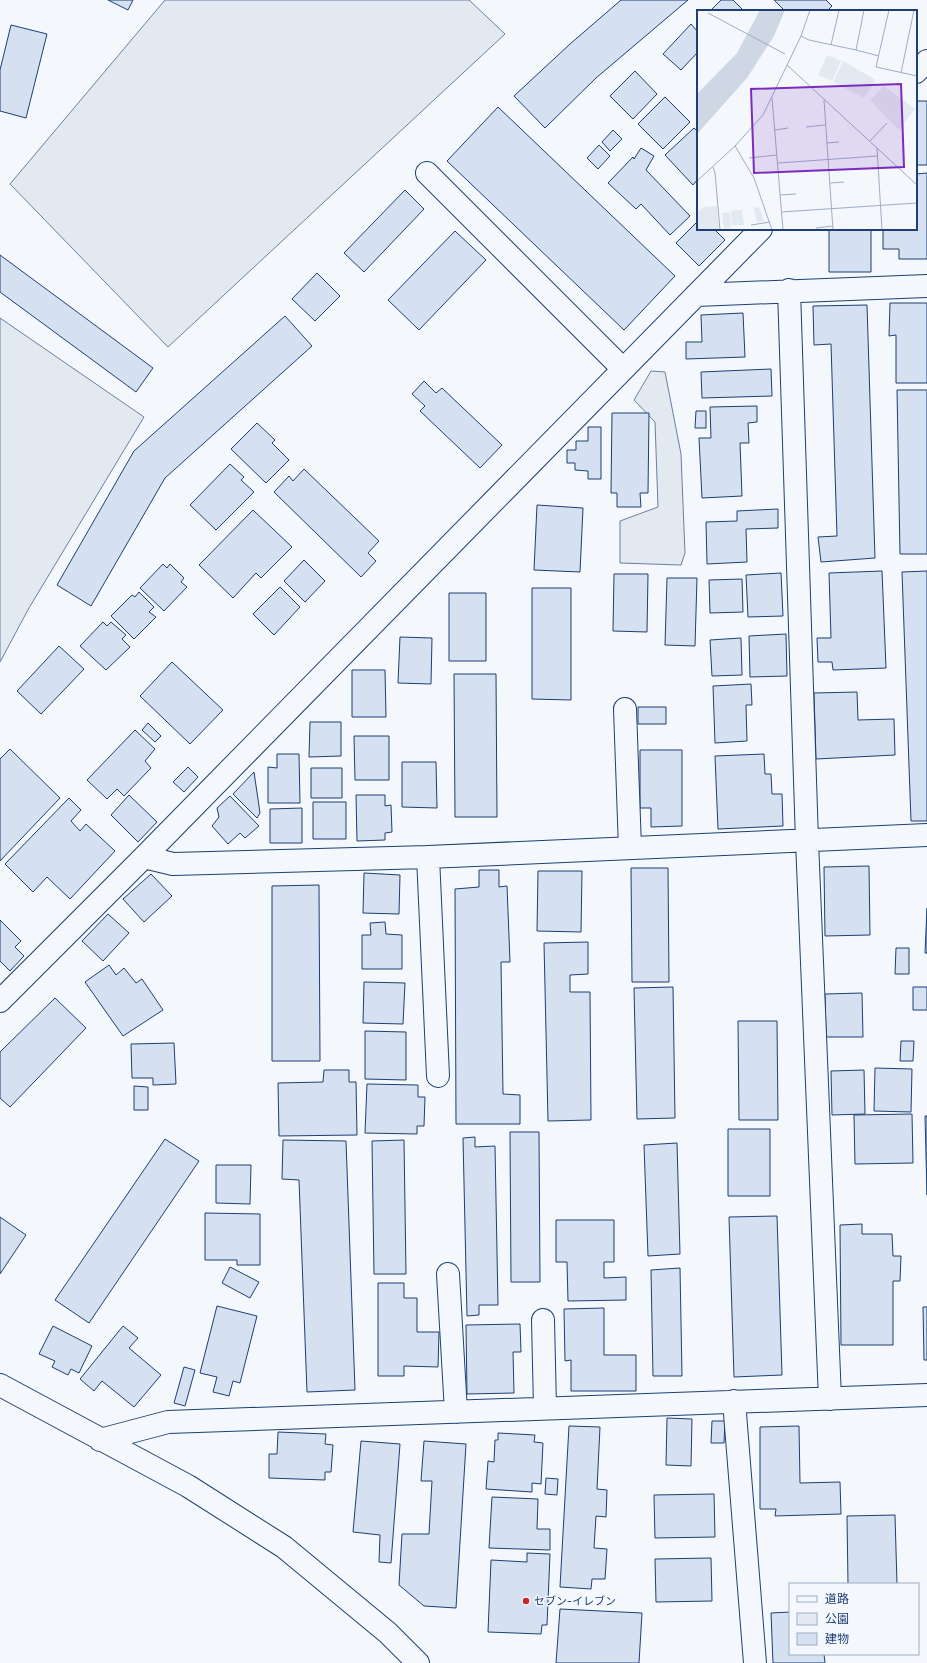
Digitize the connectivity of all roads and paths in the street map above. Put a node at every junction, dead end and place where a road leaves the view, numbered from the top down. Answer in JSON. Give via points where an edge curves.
{"nodes":[{"id":1,"x":927,"y":61,"type":"edge"},
{"id":2,"x":917,"y":71,"type":"edge"},
{"id":3,"x":427,"y":173,"type":"dead end"},
{"id":4,"x":760,"y":230,"type":"edge"},
{"id":5,"x":927,"y":286,"type":"edge"},
{"id":6,"x":789,"y":290,"type":"junction"},
{"id":7,"x":696,"y":295,"type":"junction"},
{"id":8,"x":622,"y":369,"type":"junction"},
{"id":9,"x":625,"y":709,"type":"dead end"},
{"id":10,"x":927,"y":835,"type":"edge"},
{"id":11,"x":807,"y":841,"type":"junction"},
{"id":12,"x":630,"y":848,"type":"junction"},
{"id":13,"x":428,"y":857,"type":"junction"},
{"id":14,"x":144,"y":858,"type":"junction"},
{"id":15,"x":0,"y":1001,"type":"edge"},
{"id":16,"x":438,"y":1076,"type":"dead end"},
{"id":17,"x":448,"y":1274,"type":"dead end"},
{"id":18,"x":542,"y":1320,"type":"dead end"},
{"id":19,"x":0,"y":1385,"type":"edge"},
{"id":20,"x":927,"y":1395,"type":"edge"},
{"id":21,"x":830,"y":1399,"type":"junction"},
{"id":22,"x":734,"y":1401,"type":"junction"},
{"id":23,"x":545,"y":1408,"type":"junction"},
{"id":24,"x":456,"y":1412,"type":"junction"},
{"id":25,"x":100,"y":1440,"type":"junction"},
{"id":26,"x":418,"y":1663,"type":"edge"},
{"id":27,"x":755,"y":1663,"type":"edge"}],
"edges":[{"from":1,"to":2,"type":"street"},
{"from":3,"to":8,"type":"street"},
{"from":4,"to":7,"type":"street"},
{"from":5,"to":6,"type":"street"},
{"from":6,"to":7,"type":"street"},
{"from":6,"to":11,"type":"street"},
{"from":7,"to":8,"type":"street"},
{"from":8,"to":14,"type":"street"},
{"from":9,"to":12,"type":"street"},
{"from":10,"to":11,"type":"street"},
{"from":11,"to":12,"type":"street"},
{"from":11,"to":21,"type":"street"},
{"from":12,"to":13,"type":"street"},
{"from":13,"to":14,"type":"street","via":[[173,864]]},
{"from":13,"to":16,"type":"street"},
{"from":14,"to":15,"type":"street"},
{"from":17,"to":24,"type":"street"},
{"from":18,"to":23,"type":"street"},
{"from":19,"to":25,"type":"street"},
{"from":20,"to":21,"type":"street"},
{"from":21,"to":22,"type":"street"},
{"from":22,"to":23,"type":"street"},
{"from":22,"to":27,"type":"street"},
{"from":23,"to":24,"type":"street"},
{"from":24,"to":25,"type":"street","via":[[168,1422]]},
{"from":25,"to":26,"type":"street","via":[[188,1486],[284,1547],[388,1633]]}]}
